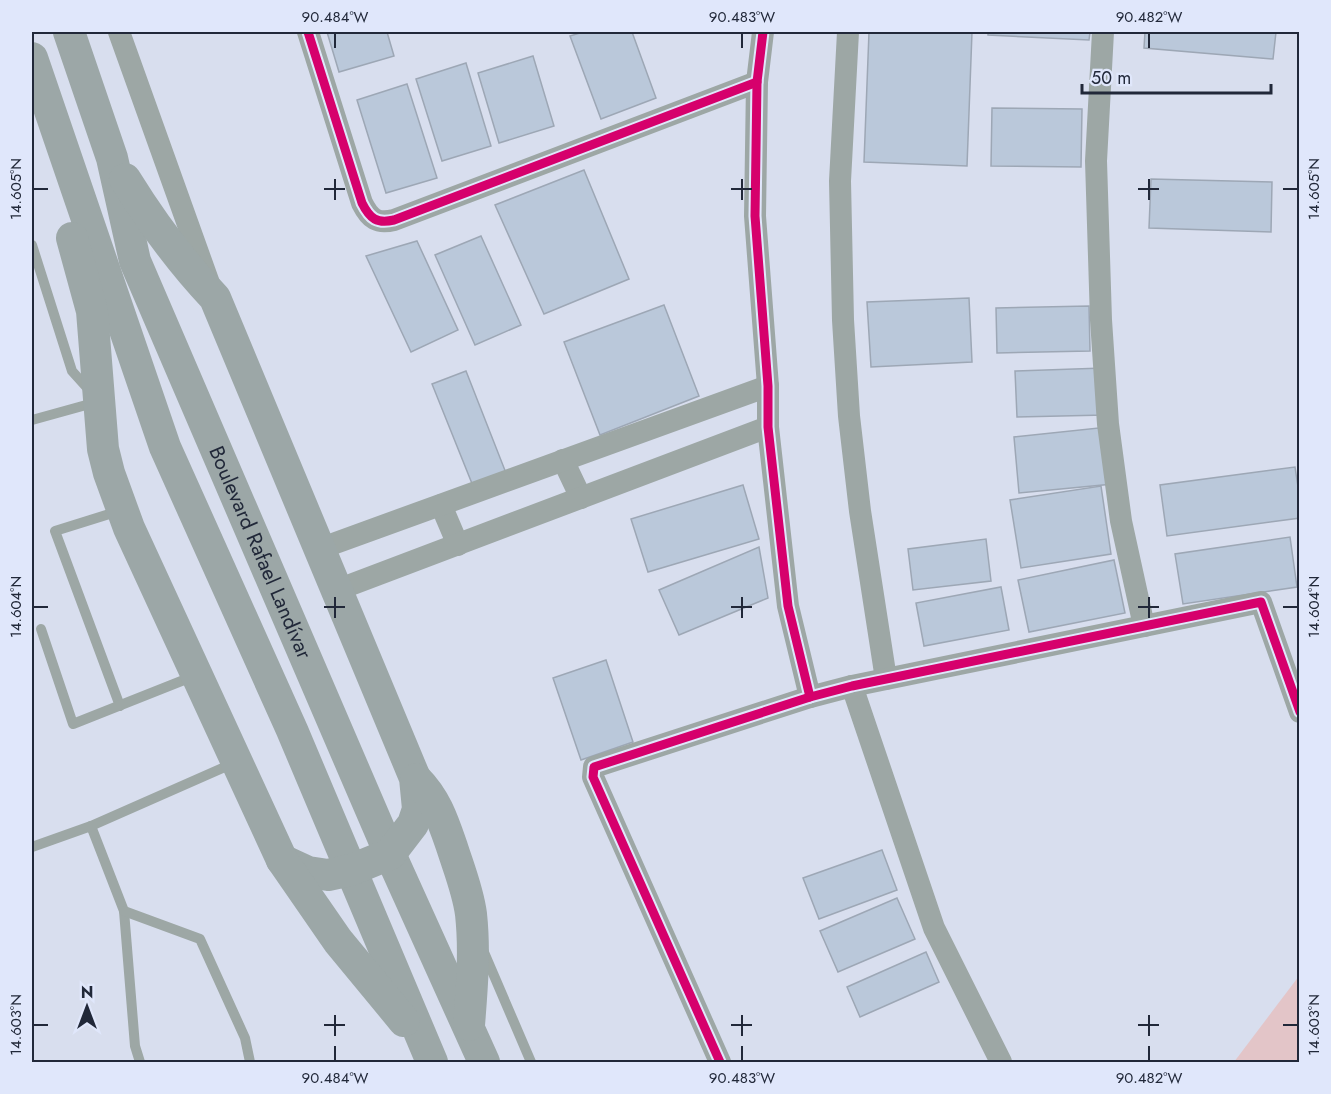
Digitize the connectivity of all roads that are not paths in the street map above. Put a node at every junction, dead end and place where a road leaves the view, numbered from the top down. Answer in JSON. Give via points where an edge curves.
{"nodes":[{"id":1,"x":69,"y":32,"type":"edge"},
{"id":2,"x":119,"y":32,"type":"edge"},
{"id":3,"x":308,"y":32,"type":"edge"},
{"id":4,"x":763,"y":32,"type":"edge"},
{"id":5,"x":848,"y":32,"type":"edge"},
{"id":6,"x":1103,"y":32,"type":"edge"},
{"id":7,"x":32,"y":58,"type":"edge"},
{"id":8,"x":757,"y":82,"type":"junction"},
{"id":9,"x":32,"y":121,"type":"edge"},
{"id":10,"x":112,"y":158,"type":"junction"},
{"id":11,"x":32,"y":245,"type":"edge"},
{"id":12,"x":215,"y":298,"type":"junction"},
{"id":13,"x":768,"y":386,"type":"junction"},
{"id":14,"x":99,"y":401,"type":"junction"},
{"id":15,"x":32,"y":420,"type":"edge"},
{"id":16,"x":768,"y":427,"type":"junction"},
{"id":17,"x":563,"y":460,"type":"junction"},
{"id":18,"x":581,"y":498,"type":"junction"},
{"id":19,"x":441,"y":505,"type":"junction"},
{"id":20,"x":123,"y":510,"type":"junction"},
{"id":21,"x":458,"y":545,"type":"junction"},
{"id":22,"x":320,"y":549,"type":"junction"},
{"id":23,"x":337,"y":590,"type":"junction"},
{"id":24,"x":1144,"y":626,"type":"junction"},
{"id":25,"x":41,"y":629,"type":"dead end"},
{"id":26,"x":196,"y":675,"type":"junction"},
{"id":27,"x":886,"y":679,"type":"junction"},
{"id":28,"x":852,"y":686,"type":"junction"},
{"id":29,"x":810,"y":697,"type":"junction"},
{"id":30,"x":120,"y":706,"type":"junction"},
{"id":31,"x":1299,"y":712,"type":"edge"},
{"id":32,"x":237,"y":762,"type":"junction"},
{"id":33,"x":415,"y":778,"type":"junction"},
{"id":34,"x":91,"y":826,"type":"junction"},
{"id":35,"x":32,"y":848,"type":"edge"},
{"id":36,"x":390,"y":854,"type":"junction"},
{"id":37,"x":282,"y":860,"type":"junction"},
{"id":38,"x":351,"y":870,"type":"junction"},
{"id":39,"x":124,"y":910,"type":"junction"},
{"id":40,"x":471,"y":921,"type":"junction"},
{"id":41,"x":469,"y":1029,"type":"junction"},
{"id":42,"x":429,"y":1055,"type":"edge"},
{"id":43,"x":140,"y":1062,"type":"edge"},
{"id":44,"x":250,"y":1062,"type":"edge"},
{"id":45,"x":484,"y":1062,"type":"edge"},
{"id":46,"x":531,"y":1062,"type":"edge"},
{"id":47,"x":720,"y":1062,"type":"edge"},
{"id":48,"x":1001,"y":1062,"type":"edge"}],
"edges":[{"from":1,"to":10,"type":"main road","name":"Boulevard Rafael Landívar"},
{"from":2,"to":12,"type":"street"},
{"from":3,"to":8,"type":"street","via":[[362,203],[368,215],[382,223]]},
{"from":4,"to":8,"type":"street"},
{"from":5,"to":27,"type":"street","via":[[840,181],[843,320],[860,512]]},
{"from":6,"to":24,"type":"street","via":[[1096,161],[1108,424],[1121,521]]},
{"from":7,"to":38,"type":"main road","name":"Boulevard Rafael Landívar","via":[[165,447]]},
{"from":8,"to":13,"type":"street","via":[[755,216]]},
{"from":9,"to":14,"type":"main road","via":[[75,246],[92,311]]},
{"from":10,"to":12,"type":"main road","via":[[141,206]]},
{"from":10,"to":36,"type":"main road","name":"Boulevard Rafael Landívar","via":[[135,261]]},
{"from":11,"to":14,"type":"lane","via":[[72,371]]},
{"from":12,"to":22,"type":"main road"},
{"from":13,"to":16,"type":"street"},
{"from":13,"to":17,"type":"street"},
{"from":14,"to":15,"type":"lane"},
{"from":14,"to":20,"type":"main road","via":[[101,437]]},
{"from":16,"to":18,"type":"street"},
{"from":16,"to":29,"type":"street","via":[[788,606]]},
{"from":17,"to":18,"type":"street"},
{"from":17,"to":19,"type":"street"},
{"from":18,"to":21,"type":"street"},
{"from":19,"to":21,"type":"street"},
{"from":19,"to":22,"type":"street"},
{"from":20,"to":26,"type":"main road"},
{"from":20,"to":30,"type":"lane","via":[[54,531]]},
{"from":21,"to":23,"type":"street"},
{"from":22,"to":23,"type":"main road"},
{"from":23,"to":33,"type":"main road"},
{"from":24,"to":27,"type":"street"},
{"from":24,"to":31,"type":"street","via":[[1261,602]]},
{"from":25,"to":30,"type":"lane","via":[[73,724]]},
{"from":26,"to":30,"type":"lane"},
{"from":26,"to":32,"type":"main road"},
{"from":27,"to":28,"type":"street"},
{"from":28,"to":29,"type":"street"},
{"from":28,"to":48,"type":"street","via":[[934,928]]},
{"from":29,"to":47,"type":"street","via":[[594,767],[593,777]]},
{"from":32,"to":34,"type":"lane"},
{"from":32,"to":37,"type":"main road"},
{"from":33,"to":36,"type":"main road","via":[[418,809],[414,824]]},
{"from":33,"to":40,"type":"main road","via":[[429,792],[443,821]]},
{"from":34,"to":35,"type":"lane"},
{"from":34,"to":39,"type":"lane"},
{"from":36,"to":38,"type":"main road"},
{"from":36,"to":41,"type":"main road","name":"Boulevard Rafael Landívar"},
{"from":37,"to":38,"type":"main road","via":[[308,872],[328,875]]},
{"from":37,"to":42,"type":"main road","via":[[338,942]]},
{"from":38,"to":42,"type":"main road","name":"Boulevard Rafael Landívar"},
{"from":39,"to":43,"type":"lane","via":[[135,1046]]},
{"from":39,"to":44,"type":"lane","via":[[200,939],[245,1038]]},
{"from":40,"to":41,"type":"main road"},
{"from":40,"to":46,"type":"lane"},
{"from":41,"to":45,"type":"main road","name":"Boulevard Rafael Landívar"}]}
